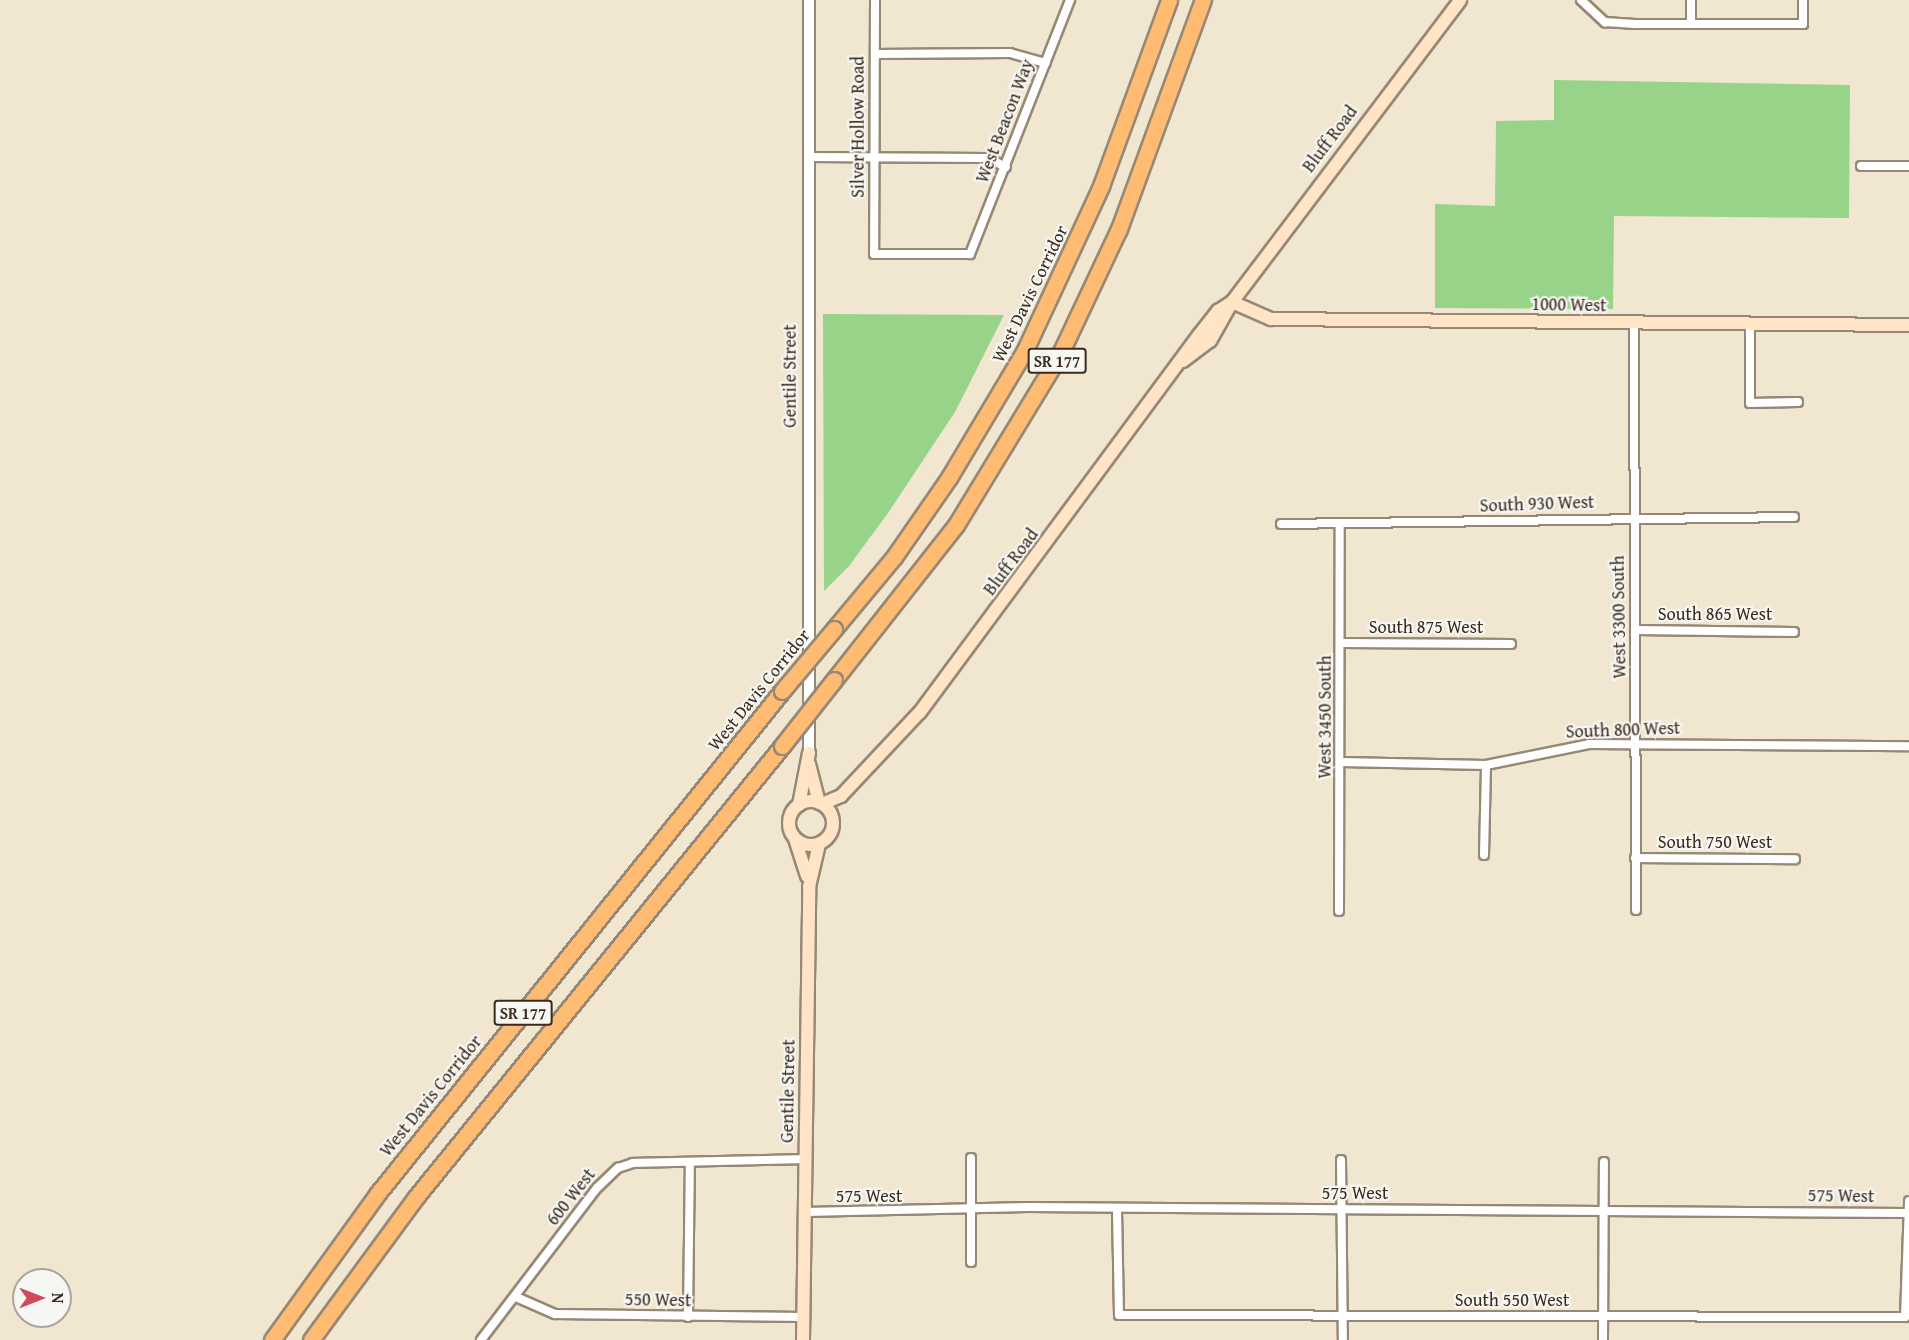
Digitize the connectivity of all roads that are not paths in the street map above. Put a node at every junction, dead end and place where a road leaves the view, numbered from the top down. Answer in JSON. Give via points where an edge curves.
{"nodes":[{"id":1,"x":809,"y":0,"type":"edge"},
{"id":2,"x":875,"y":0,"type":"edge"},
{"id":3,"x":1070,"y":0,"type":"edge"},
{"id":4,"x":1169,"y":0,"type":"edge"},
{"id":5,"x":1203,"y":0,"type":"edge"},
{"id":6,"x":1460,"y":0,"type":"edge"},
{"id":7,"x":1581,"y":0,"type":"edge"},
{"id":8,"x":1691,"y":0,"type":"edge"},
{"id":9,"x":1803,"y":0,"type":"edge"},
{"id":10,"x":1691,"y":24,"type":"junction"},
{"id":11,"x":875,"y":54,"type":"junction"},
{"id":12,"x":1046,"y":63,"type":"junction"},
{"id":13,"x":807,"y":157,"type":"junction"},
{"id":14,"x":874,"y":157,"type":"junction"},
{"id":15,"x":1861,"y":166,"type":"dead end"},
{"id":16,"x":1909,"y":166,"type":"edge"},
{"id":17,"x":1006,"y":167,"type":"junction"},
{"id":18,"x":970,"y":254,"type":"joint"},
{"id":19,"x":1232,"y":302,"type":"junction"},
{"id":20,"x":1634,"y":324,"type":"junction"},
{"id":21,"x":1750,"y":324,"type":"junction"},
{"id":22,"x":1909,"y":326,"type":"edge"},
{"id":23,"x":1798,"y":402,"type":"dead end"},
{"id":24,"x":1794,"y":517,"type":"dead end"},
{"id":25,"x":1634,"y":519,"type":"junction"},
{"id":26,"x":1281,"y":524,"type":"dead end"},
{"id":27,"x":1340,"y":524,"type":"junction"},
{"id":28,"x":1636,"y":630,"type":"junction"},
{"id":29,"x":1794,"y":632,"type":"dead end"},
{"id":30,"x":1342,"y":643,"type":"junction"},
{"id":31,"x":1511,"y":644,"type":"dead end"},
{"id":32,"x":1635,"y":743,"type":"junction"},
{"id":33,"x":1909,"y":746,"type":"edge"},
{"id":34,"x":809,"y":753,"type":"junction"},
{"id":35,"x":1341,"y":762,"type":"junction"},
{"id":36,"x":1486,"y":765,"type":"junction"},
{"id":37,"x":859,"y":778,"type":"junction"},
{"id":38,"x":820,"y":804,"type":"junction"},
{"id":39,"x":799,"y":805,"type":"junction"},
{"id":40,"x":833,"y":824,"type":"junction"},
{"id":41,"x":795,"y":838,"type":"junction"},
{"id":42,"x":819,"y":844,"type":"junction"},
{"id":43,"x":1484,"y":855,"type":"dead end"},
{"id":44,"x":1635,"y":858,"type":"junction"},
{"id":45,"x":1795,"y":859,"type":"dead end"},
{"id":46,"x":808,"y":886,"type":"junction"},
{"id":47,"x":1636,"y":910,"type":"dead end"},
{"id":48,"x":1339,"y":911,"type":"dead end"},
{"id":49,"x":971,"y":1158,"type":"dead end"},
{"id":50,"x":805,"y":1160,"type":"junction"},
{"id":51,"x":1341,"y":1160,"type":"dead end"},
{"id":52,"x":690,"y":1162,"type":"junction"},
{"id":53,"x":1604,"y":1162,"type":"dead end"},
{"id":54,"x":1909,"y":1201,"type":"edge"},
{"id":55,"x":971,"y":1207,"type":"junction"},
{"id":56,"x":1340,"y":1209,"type":"junction"},
{"id":57,"x":1117,"y":1210,"type":"junction"},
{"id":58,"x":1604,"y":1210,"type":"junction"},
{"id":59,"x":805,"y":1212,"type":"junction"},
{"id":60,"x":1906,"y":1213,"type":"junction"},
{"id":61,"x":971,"y":1262,"type":"dead end"},
{"id":62,"x":516,"y":1297,"type":"junction"},
{"id":63,"x":1341,"y":1316,"type":"junction"},
{"id":64,"x":688,"y":1317,"type":"junction"},
{"id":65,"x":804,"y":1317,"type":"junction"},
{"id":66,"x":1603,"y":1317,"type":"junction"},
{"id":67,"x":272,"y":1340,"type":"edge"},
{"id":68,"x":311,"y":1340,"type":"edge"},
{"id":69,"x":481,"y":1340,"type":"edge"},
{"id":70,"x":803,"y":1340,"type":"edge"},
{"id":71,"x":1343,"y":1340,"type":"edge"},
{"id":72,"x":1603,"y":1340,"type":"edge"}],
"edges":[{"from":1,"to":13,"type":"street","name":"Gentile Street"},
{"from":2,"to":11,"type":"street","name":"Silver Hollow Road"},
{"from":3,"to":12,"type":"street","name":"West Beacon Way"},
{"from":4,"to":67,"type":"highway","name":"West Davis Corridor","number":"SR 177","bridge":true,"via":[[1096,197],[1025,350],[950,476],[886,566],[378,1193]]},
{"from":5,"to":68,"type":"highway","number":"SR 177","bridge":true,"via":[[1119,229],[1061,352],[956,525],[424,1188]]},
{"from":6,"to":19,"type":"main road","name":"Bluff Road"},
{"from":7,"to":10,"type":"street","via":[[1605,22]]},
{"from":8,"to":10,"type":"street"},
{"from":9,"to":10,"type":"street","via":[[1803,24]]},
{"from":11,"to":12,"type":"street","via":[[1010,53]]},
{"from":11,"to":14,"type":"street","name":"Silver Hollow Road"},
{"from":12,"to":17,"type":"street","name":"West Beacon Way"},
{"from":13,"to":14,"type":"street"},
{"from":13,"to":34,"type":"street","name":"Gentile Street"},
{"from":14,"to":17,"type":"street","via":[[988,158]]},
{"from":14,"to":18,"type":"street","name":"Silver Hollow Road","via":[[874,254]]},
{"from":15,"to":16,"type":"street"},
{"from":17,"to":18,"type":"street","name":"West Beacon Way"},
{"from":19,"to":20,"type":"main road","name":"1000 West","via":[[1271,319]]},
{"from":19,"to":37,"type":"main road","name":"Bluff Road","via":[[1210,341],[1184,361],[943,684]]},
{"from":20,"to":21,"type":"main road","name":"1000 West"},
{"from":20,"to":25,"type":"street","name":"West 3300 South"},
{"from":21,"to":22,"type":"main road","name":"1000 West"},
{"from":21,"to":23,"type":"street","via":[[1750,403]]},
{"from":24,"to":25,"type":"street","name":"South 930 West"},
{"from":25,"to":27,"type":"street","name":"South 930 West"},
{"from":25,"to":28,"type":"street","name":"West 3300 South"},
{"from":26,"to":27,"type":"street","name":"South 930 West"},
{"from":27,"to":30,"type":"street","name":"West 3450 South"},
{"from":28,"to":29,"type":"street","name":"South 865 West"},
{"from":28,"to":32,"type":"street","name":"West 3300 South"},
{"from":30,"to":31,"type":"street","name":"South 875 West"},
{"from":30,"to":35,"type":"street","name":"West 3450 South"},
{"from":32,"to":33,"type":"street","name":"South 800 West"},
{"from":32,"to":36,"type":"street","name":"South 800 West","via":[[1557,748]]},
{"from":32,"to":44,"type":"street","name":"West 3300 South"},
{"from":34,"to":38,"type":"main road","name":"Gentile Street","via":[[812,786]]},
{"from":34,"to":39,"type":"main road","name":"Gentile Street"},
{"from":35,"to":36,"type":"street","name":"South 800 West"},
{"from":35,"to":48,"type":"street","name":"West 3450 South"},
{"from":36,"to":43,"type":"street"},
{"from":37,"to":38,"type":"main road","name":"Bluff Road","via":[[840,797]]},
{"from":37,"to":40,"type":"main road","name":"Bluff Road"},
{"from":38,"to":39,"type":"main road"},
{"from":38,"to":40,"type":"main road","via":[[831,813]]},
{"from":39,"to":41,"type":"main road","via":[[790,818]]},
{"from":40,"to":42,"type":"main road","via":[[828,838]]},
{"from":41,"to":42,"type":"main road","via":[[808,845]]},
{"from":41,"to":46,"type":"main road"},
{"from":42,"to":46,"type":"main road","name":"Gentile Street"},
{"from":44,"to":45,"type":"street","name":"South 750 West"},
{"from":44,"to":47,"type":"street","name":"West 3300 South"},
{"from":46,"to":50,"type":"main road","name":"Gentile Street"},
{"from":49,"to":55,"type":"street"},
{"from":50,"to":52,"type":"street","name":"600 West"},
{"from":50,"to":59,"type":"main road","name":"Gentile Street"},
{"from":51,"to":56,"type":"street"},
{"from":52,"to":62,"type":"street","name":"600 West","via":[[633,1163],[607,1176]]},
{"from":52,"to":64,"type":"street"},
{"from":53,"to":58,"type":"street"},
{"from":54,"to":60,"type":"street"},
{"from":55,"to":57,"type":"street","name":"575 West"},
{"from":55,"to":59,"type":"street","name":"575 West"},
{"from":55,"to":61,"type":"street"},
{"from":56,"to":57,"type":"street","name":"575 West"},
{"from":56,"to":58,"type":"street","name":"575 West"},
{"from":56,"to":63,"type":"street"},
{"from":57,"to":63,"type":"street","name":"South 550 West","via":[[1119,1315]]},
{"from":58,"to":60,"type":"street","name":"575 West"},
{"from":58,"to":66,"type":"street"},
{"from":59,"to":65,"type":"main road","name":"Gentile Street"},
{"from":60,"to":66,"type":"street","name":"South 550 West","via":[[1905,1317]]},
{"from":62,"to":64,"type":"street","name":"550 West","via":[[555,1314]]},
{"from":62,"to":69,"type":"street","name":"600 West"},
{"from":63,"to":66,"type":"street","name":"South 550 West"},
{"from":63,"to":71,"type":"street"},
{"from":64,"to":65,"type":"street","name":"550 West"},
{"from":65,"to":70,"type":"main road","name":"Gentile Street"},
{"from":66,"to":72,"type":"street"}]}
